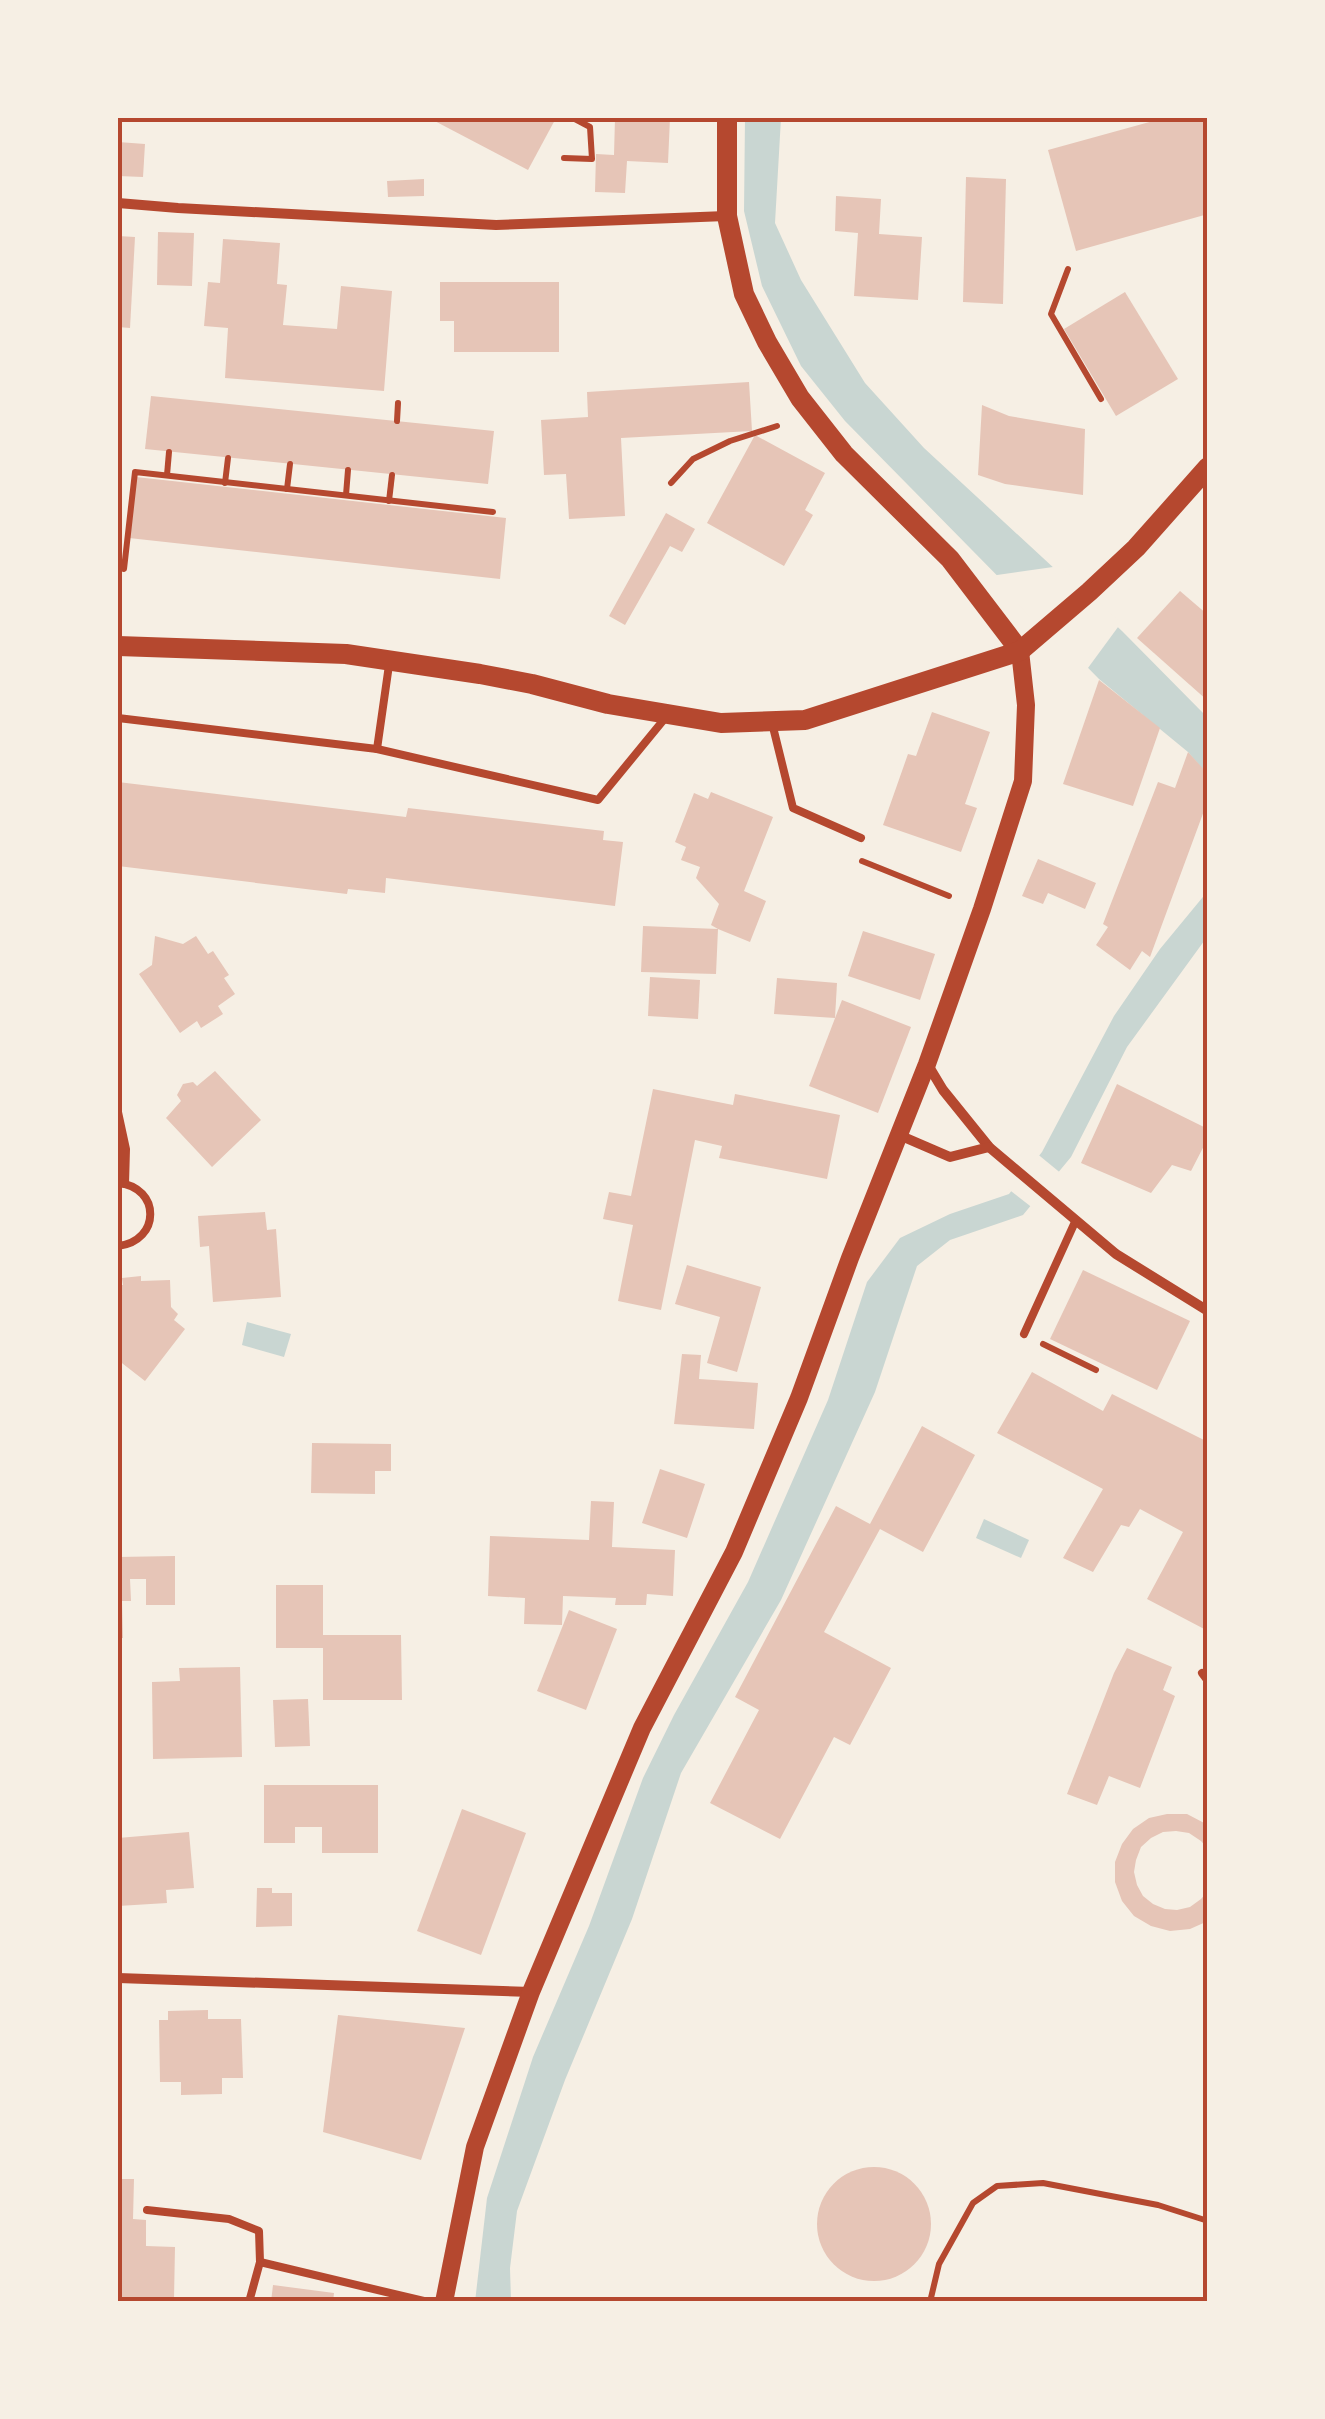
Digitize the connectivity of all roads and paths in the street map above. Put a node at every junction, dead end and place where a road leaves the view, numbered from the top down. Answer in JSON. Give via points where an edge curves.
{"nodes":[{"id":1,"x":573,"y":118,"type":"edge"},
{"id":2,"x":726,"y":118,"type":"edge"},
{"id":3,"x":564,"y":158,"type":"dead end"},
{"id":4,"x":118,"y":203,"type":"edge"},
{"id":5,"x":727,"y":216,"type":"junction"},
{"id":6,"x":1068,"y":270,"type":"dead end"},
{"id":7,"x":1101,"y":400,"type":"dead end"},
{"id":8,"x":398,"y":403,"type":"dead end"},
{"id":9,"x":397,"y":421,"type":"dead end"},
{"id":10,"x":776,"y":426,"type":"dead end"},
{"id":11,"x":169,"y":452,"type":"dead end"},
{"id":12,"x":228,"y":458,"type":"dead end"},
{"id":13,"x":290,"y":464,"type":"dead end"},
{"id":14,"x":1208,"y":467,"type":"edge"},
{"id":15,"x":348,"y":470,"type":"dead end"},
{"id":16,"x":392,"y":475,"type":"dead end"},
{"id":17,"x":167,"y":476,"type":"junction"},
{"id":18,"x":226,"y":482,"type":"junction"},
{"id":19,"x":671,"y":483,"type":"dead end"},
{"id":20,"x":287,"y":489,"type":"junction"},
{"id":21,"x":346,"y":496,"type":"junction"},
{"id":22,"x":389,"y":500,"type":"junction"},
{"id":23,"x":494,"y":512,"type":"dead end"},
{"id":24,"x":124,"y":569,"type":"dead end"},
{"id":25,"x":118,"y":646,"type":"edge"},
{"id":26,"x":1020,"y":651,"type":"junction"},
{"id":27,"x":390,"y":660,"type":"junction"},
{"id":28,"x":668,"y":714,"type":"junction"},
{"id":29,"x":118,"y":718,"type":"edge"},
{"id":30,"x":772,"y":723,"type":"junction"},
{"id":31,"x":377,"y":749,"type":"junction"},
{"id":32,"x":861,"y":838,"type":"dead end"},
{"id":33,"x":927,"y":1064,"type":"junction"},
{"id":34,"x":118,"y":1112,"type":"edge"},
{"id":35,"x":899,"y":1135,"type":"junction"},
{"id":36,"x":989,"y":1147,"type":"junction"},
{"id":37,"x":121,"y":1183,"type":"edge"},
{"id":38,"x":1075,"y":1222,"type":"junction"},
{"id":39,"x":118,"y":1246,"type":"edge"},
{"id":40,"x":1208,"y":1311,"type":"edge"},
{"id":41,"x":1024,"y":1334,"type":"joint"},
{"id":42,"x":1096,"y":1370,"type":"dead end"},
{"id":43,"x":118,"y":1978,"type":"edge"},
{"id":44,"x":531,"y":1992,"type":"junction"},
{"id":45,"x":147,"y":2210,"type":"dead end"},
{"id":46,"x":1208,"y":2221,"type":"edge"},
{"id":47,"x":260,"y":2262,"type":"junction"},
{"id":48,"x":249,"y":2302,"type":"edge"},
{"id":49,"x":428,"y":2302,"type":"edge"},
{"id":50,"x":444,"y":2302,"type":"edge"},
{"id":51,"x":930,"y":2302,"type":"edge"}],
"edges":[{"from":1,"to":3,"type":"path","via":[[590,127],[592,159]]},
{"from":2,"to":5,"type":"main road"},
{"from":4,"to":5,"type":"street","via":[[496,225]]},
{"from":5,"to":26,"type":"main road","via":[[744,294],[800,398],[844,454],[950,559]]},
{"from":6,"to":7,"type":"path","via":[[1051,314]]},
{"from":8,"to":9,"type":"path"},
{"from":10,"to":19,"type":"path","via":[[692,459]]},
{"from":11,"to":17,"type":"path"},
{"from":12,"to":18,"type":"path"},
{"from":13,"to":20,"type":"path"},
{"from":14,"to":26,"type":"main road","via":[[1136,548]]},
{"from":15,"to":21,"type":"path"},
{"from":16,"to":22,"type":"path"},
{"from":17,"to":18,"type":"path"},
{"from":17,"to":24,"type":"path","via":[[135,472]]},
{"from":18,"to":20,"type":"path"},
{"from":20,"to":21,"type":"path"},
{"from":21,"to":22,"type":"path"},
{"from":22,"to":23,"type":"path"},
{"from":25,"to":27,"type":"main road"},
{"from":26,"to":30,"type":"main road","via":[[805,720]]},
{"from":26,"to":33,"type":"street","via":[[1023,780]]},
{"from":27,"to":28,"type":"main road"},
{"from":27,"to":31,"type":"lane"},
{"from":28,"to":30,"type":"main road"},
{"from":28,"to":31,"type":"lane","via":[[598,800]]},
{"from":29,"to":31,"type":"lane"},
{"from":30,"to":32,"type":"lane","via":[[793,808]]},
{"from":33,"to":35,"type":"street"},
{"from":33,"to":36,"type":"street"},
{"from":34,"to":37,"type":"lane","via":[[126,1150]]},
{"from":35,"to":36,"type":"street","via":[[950,1156]]},
{"from":35,"to":44,"type":"street","via":[[734,1552],[642,1728]]},
{"from":36,"to":38,"type":"street"},
{"from":37,"to":39,"type":"lane","via":[[143,1194],[151,1213],[144,1233]]},
{"from":38,"to":40,"type":"street"},
{"from":38,"to":41,"type":"lane"},
{"from":41,"to":42,"type":"path"},
{"from":43,"to":44,"type":"street"},
{"from":44,"to":50,"type":"street","via":[[476,2147]]},
{"from":45,"to":47,"type":"lane","via":[[229,2220],[259,2231]]},
{"from":46,"to":51,"type":"path","via":[[1158,2204],[1043,2183],[997,2186],[972,2203],[939,2264]]},
{"from":47,"to":48,"type":"lane"},
{"from":47,"to":49,"type":"lane"}]}
